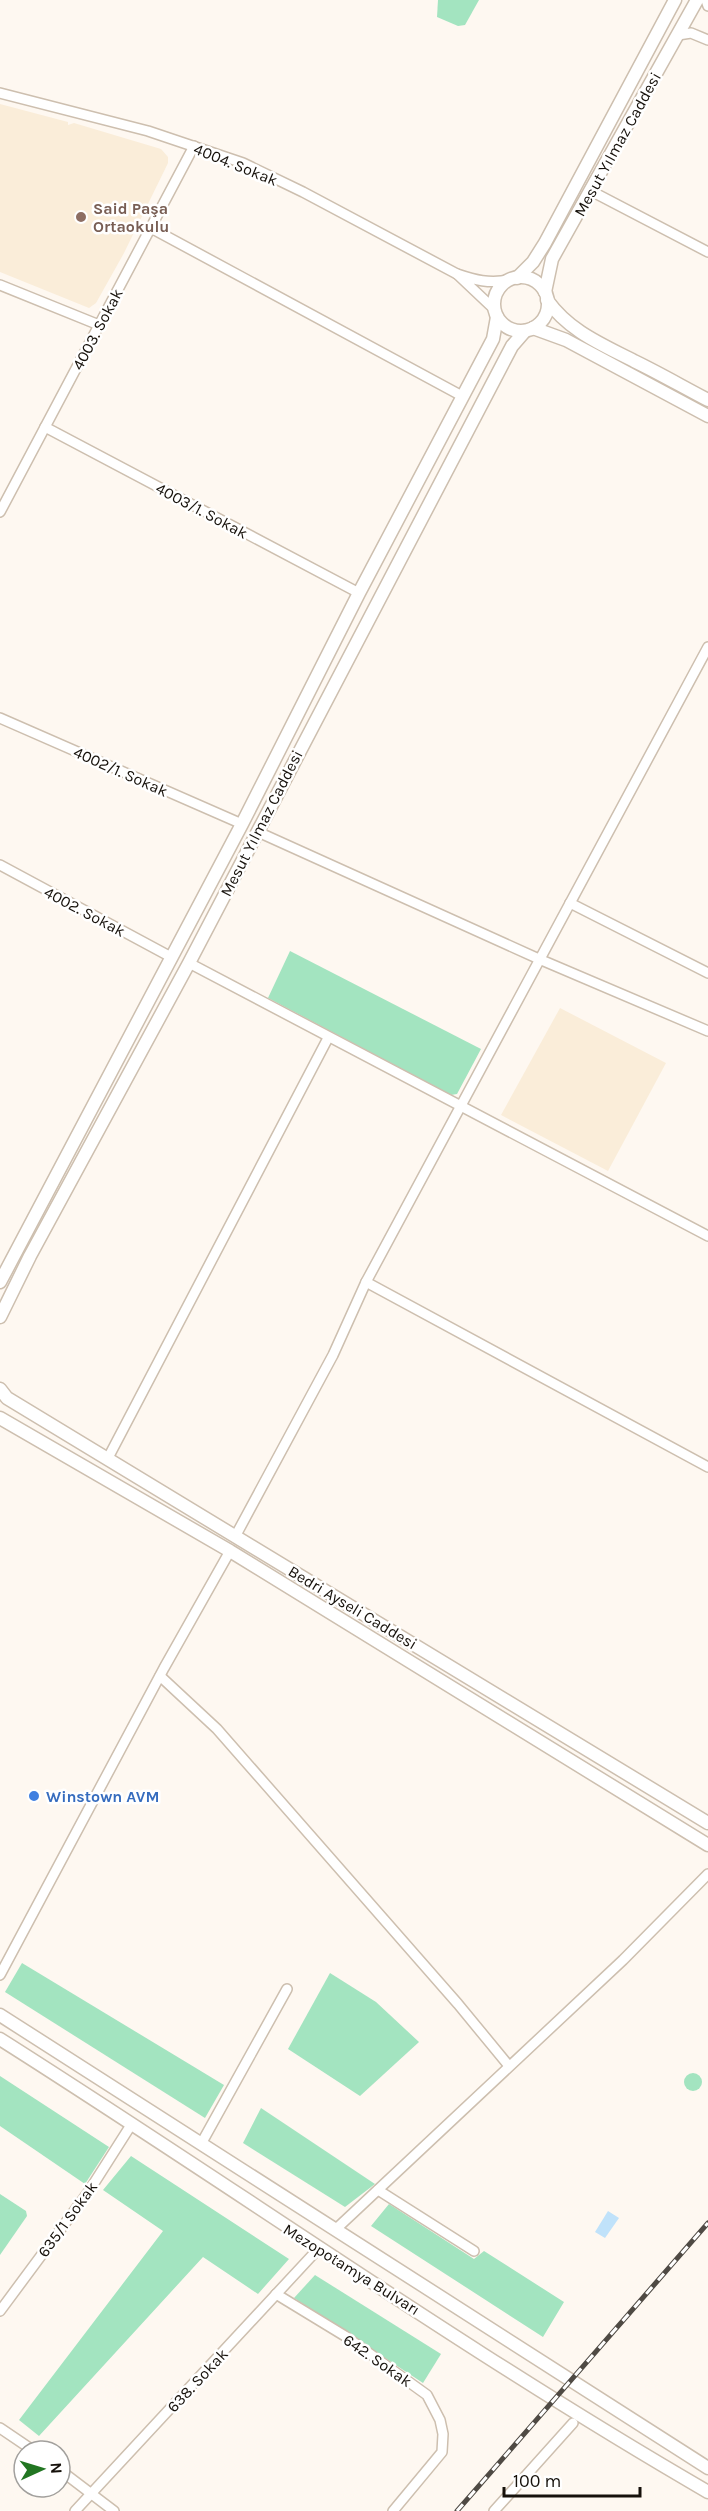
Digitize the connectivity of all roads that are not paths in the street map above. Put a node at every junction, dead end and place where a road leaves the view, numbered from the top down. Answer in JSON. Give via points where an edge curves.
{"nodes":[{"id":1,"x":675,"y":0,"type":"edge"},
{"id":2,"x":698,"y":0,"type":"edge"},
{"id":3,"x":706,"y":0,"type":"edge"},
{"id":4,"x":708,"y":6,"type":"edge"},
{"id":5,"x":678,"y":35,"type":"junction"},
{"id":6,"x":708,"y":40,"type":"edge"},
{"id":7,"x":0,"y":93,"type":"edge"},
{"id":8,"x":194,"y":146,"type":"junction"},
{"id":9,"x":591,"y":191,"type":"junction"},
{"id":10,"x":151,"y":228,"type":"junction"},
{"id":11,"x":708,"y":252,"type":"edge"},
{"id":12,"x":457,"y":274,"type":"junction"},
{"id":13,"x":513,"y":279,"type":"junction"},
{"id":14,"x":0,"y":285,"type":"edge"},
{"id":15,"x":546,"y":296,"type":"junction"},
{"id":16,"x":496,"y":313,"type":"junction"},
{"id":17,"x":99,"y":325,"type":"junction"},
{"id":18,"x":529,"y":330,"type":"junction"},
{"id":19,"x":462,"y":396,"type":"junction"},
{"id":20,"x":708,"y":400,"type":"edge"},
{"id":21,"x":708,"y":416,"type":"edge"},
{"id":22,"x":45,"y":428,"type":"junction"},
{"id":23,"x":0,"y":512,"type":"edge"},
{"id":24,"x":359,"y":593,"type":"junction"},
{"id":25,"x":708,"y":647,"type":"edge"},
{"id":26,"x":0,"y":718,"type":"edge"},
{"id":27,"x":242,"y":824,"type":"junction"},
{"id":28,"x":258,"y":831,"type":"junction"},
{"id":29,"x":0,"y":865,"type":"edge"},
{"id":30,"x":570,"y":903,"type":"junction"},
{"id":31,"x":171,"y":957,"type":"junction"},
{"id":32,"x":539,"y":959,"type":"junction"},
{"id":33,"x":189,"y":963,"type":"junction"},
{"id":34,"x":708,"y":973,"type":"edge"},
{"id":35,"x":708,"y":1031,"type":"edge"},
{"id":36,"x":328,"y":1038,"type":"junction"},
{"id":37,"x":461,"y":1108,"type":"junction"},
{"id":38,"x":708,"y":1236,"type":"edge"},
{"id":39,"x":0,"y":1282,"type":"edge"},
{"id":40,"x":366,"y":1282,"type":"junction"},
{"id":41,"x":0,"y":1317,"type":"edge"},
{"id":42,"x":0,"y":1389,"type":"edge"},
{"id":43,"x":0,"y":1418,"type":"edge"},
{"id":44,"x":108,"y":1458,"type":"junction"},
{"id":45,"x":708,"y":1467,"type":"edge"},
{"id":46,"x":236,"y":1535,"type":"junction"},
{"id":47,"x":230,"y":1551,"type":"junction"},
{"id":48,"x":160,"y":1676,"type":"junction"},
{"id":49,"x":708,"y":1823,"type":"edge"},
{"id":50,"x":708,"y":1845,"type":"edge"},
{"id":51,"x":708,"y":1874,"type":"edge"},
{"id":52,"x":0,"y":1975,"type":"edge"},
{"id":53,"x":287,"y":1989,"type":"dead end"},
{"id":54,"x":0,"y":2015,"type":"edge"},
{"id":55,"x":0,"y":2039,"type":"edge"},
{"id":56,"x":509,"y":2066,"type":"junction"},
{"id":57,"x":131,"y":2125,"type":"junction"},
{"id":58,"x":201,"y":2144,"type":"junction"},
{"id":59,"x":378,"y":2190,"type":"junction"},
{"id":60,"x":335,"y":2230,"type":"junction"},
{"id":61,"x":319,"y":2248,"type":"junction"},
{"id":62,"x":474,"y":2252,"type":"dead end"},
{"id":63,"x":276,"y":2294,"type":"junction"},
{"id":64,"x":0,"y":2311,"type":"edge"},
{"id":65,"x":573,"y":2423,"type":"dead end"},
{"id":66,"x":0,"y":2427,"type":"edge"},
{"id":67,"x":16,"y":2439,"type":"edge"},
{"id":68,"x":708,"y":2468,"type":"edge"},
{"id":69,"x":72,"y":2478,"type":"edge"},
{"id":70,"x":92,"y":2492,"type":"junction"},
{"id":71,"x":708,"y":2492,"type":"edge"},
{"id":72,"x":75,"y":2511,"type":"edge"},
{"id":73,"x":114,"y":2511,"type":"edge"},
{"id":74,"x":393,"y":2511,"type":"edge"},
{"id":75,"x":494,"y":2511,"type":"edge"}],
"edges":[{"from":1,"to":13,"type":"main road","name":"Mesut Yılmaz Caddesi","via":[[545,243],[533,262]]},
{"from":2,"to":5,"type":"main road","name":"Mesut Yılmaz Caddesi"},
{"from":3,"to":4,"type":"street"},
{"from":5,"to":6,"type":"street","via":[[687,33]]},
{"from":5,"to":9,"type":"main road","name":"Mesut Yılmaz Caddesi"},
{"from":7,"to":8,"type":"street","name":"4004. Sokak"},
{"from":8,"to":10,"type":"street","name":"4003. Sokak"},
{"from":8,"to":12,"type":"street","name":"4004. Sokak","via":[[283,183]]},
{"from":9,"to":11,"type":"street"},
{"from":9,"to":15,"type":"main road","name":"Mesut Yılmaz Caddesi","via":[[552,259]]},
{"from":10,"to":17,"type":"street","name":"4003. Sokak"},
{"from":10,"to":19,"type":"street"},
{"from":12,"to":13,"type":"street","via":[[494,283]]},
{"from":12,"to":16,"type":"street"},
{"from":13,"to":15,"type":"main road","via":[[533,280]]},
{"from":13,"to":16,"type":"main road","via":[[497,292]]},
{"from":14,"to":17,"type":"street"},
{"from":15,"to":18,"type":"main road","via":[[545,317]]},
{"from":15,"to":20,"type":"main road","via":[[569,325]]},
{"from":16,"to":18,"type":"main road","via":[[509,328]]},
{"from":16,"to":19,"type":"main road","name":"Mesut Yılmaz Caddesi","via":[[493,339]]},
{"from":17,"to":22,"type":"street","name":"4003. Sokak"},
{"from":18,"to":21,"type":"main road","via":[[566,340]]},
{"from":18,"to":28,"type":"main road","name":"Mesut Yılmaz Caddesi","via":[[512,346]]},
{"from":19,"to":24,"type":"main road","name":"Mesut Yılmaz Caddesi"},
{"from":22,"to":23,"type":"street","name":"4003. Sokak"},
{"from":22,"to":24,"type":"street","name":"4003/1. Sokak"},
{"from":24,"to":27,"type":"main road","name":"Mesut Yılmaz Caddesi"},
{"from":25,"to":30,"type":"street"},
{"from":26,"to":27,"type":"street","name":"4002/1. Sokak"},
{"from":27,"to":31,"type":"main road","name":"Mesut Yılmaz Caddesi"},
{"from":28,"to":32,"type":"street"},
{"from":28,"to":33,"type":"main road","name":"Mesut Yılmaz Caddesi"},
{"from":29,"to":31,"type":"street","name":"4002. Sokak"},
{"from":30,"to":32,"type":"street"},
{"from":30,"to":34,"type":"street"},
{"from":31,"to":39,"type":"main road","name":"Mesut Yılmaz Caddesi"},
{"from":32,"to":35,"type":"street"},
{"from":32,"to":37,"type":"street"},
{"from":33,"to":36,"type":"street"},
{"from":33,"to":41,"type":"main road","name":"Mesut Yılmaz Caddesi"},
{"from":36,"to":37,"type":"street"},
{"from":36,"to":44,"type":"street"},
{"from":37,"to":38,"type":"street"},
{"from":37,"to":40,"type":"street"},
{"from":40,"to":45,"type":"street"},
{"from":40,"to":46,"type":"street","via":[[333,1355]]},
{"from":42,"to":44,"type":"main road","name":"Bedri Ayseli Caddesi","via":[[7,1398]]},
{"from":43,"to":47,"type":"main road","name":"Bedri Ayseli Caddesi"},
{"from":44,"to":46,"type":"main road","name":"Bedri Ayseli Caddesi"},
{"from":46,"to":49,"type":"main road","name":"Bedri Ayseli Caddesi"},
{"from":47,"to":48,"type":"street"},
{"from":47,"to":50,"type":"main road","name":"Bedri Ayseli Caddesi"},
{"from":48,"to":52,"type":"street"},
{"from":48,"to":56,"type":"street","via":[[217,1729]]},
{"from":51,"to":56,"type":"street"},
{"from":53,"to":58,"type":"street"},
{"from":54,"to":58,"type":"main road","name":"Mezopotamya Bulvarı"},
{"from":55,"to":57,"type":"main road","name":"Mezopotamya Bulvarı"},
{"from":56,"to":59,"type":"street"},
{"from":57,"to":61,"type":"main road","name":"Mezopotamya Bulvarı"},
{"from":57,"to":64,"type":"street","name":"635/1 Sokak","via":[[89,2191]]},
{"from":58,"to":60,"type":"main road","name":"Mezopotamya Bulvarı"},
{"from":59,"to":60,"type":"street"},
{"from":59,"to":62,"type":"street"},
{"from":60,"to":68,"type":"main road","name":"Mezopotamya Bulvarı"},
{"from":61,"to":63,"type":"street","name":"638. Sokak"},
{"from":61,"to":71,"type":"main road","name":"Mezopotamya Bulvarı","via":[[638,2452]]},
{"from":63,"to":70,"type":"street","name":"638. Sokak"},
{"from":63,"to":74,"type":"street","name":"642. Sokak","via":[[345,2336],[427,2395],[440,2420],[442,2452]]},
{"from":65,"to":75,"type":"street"},
{"from":66,"to":67,"type":"street"},
{"from":69,"to":70,"type":"street"},
{"from":70,"to":72,"type":"street","name":"638. Sokak"},
{"from":70,"to":73,"type":"street"}]}
